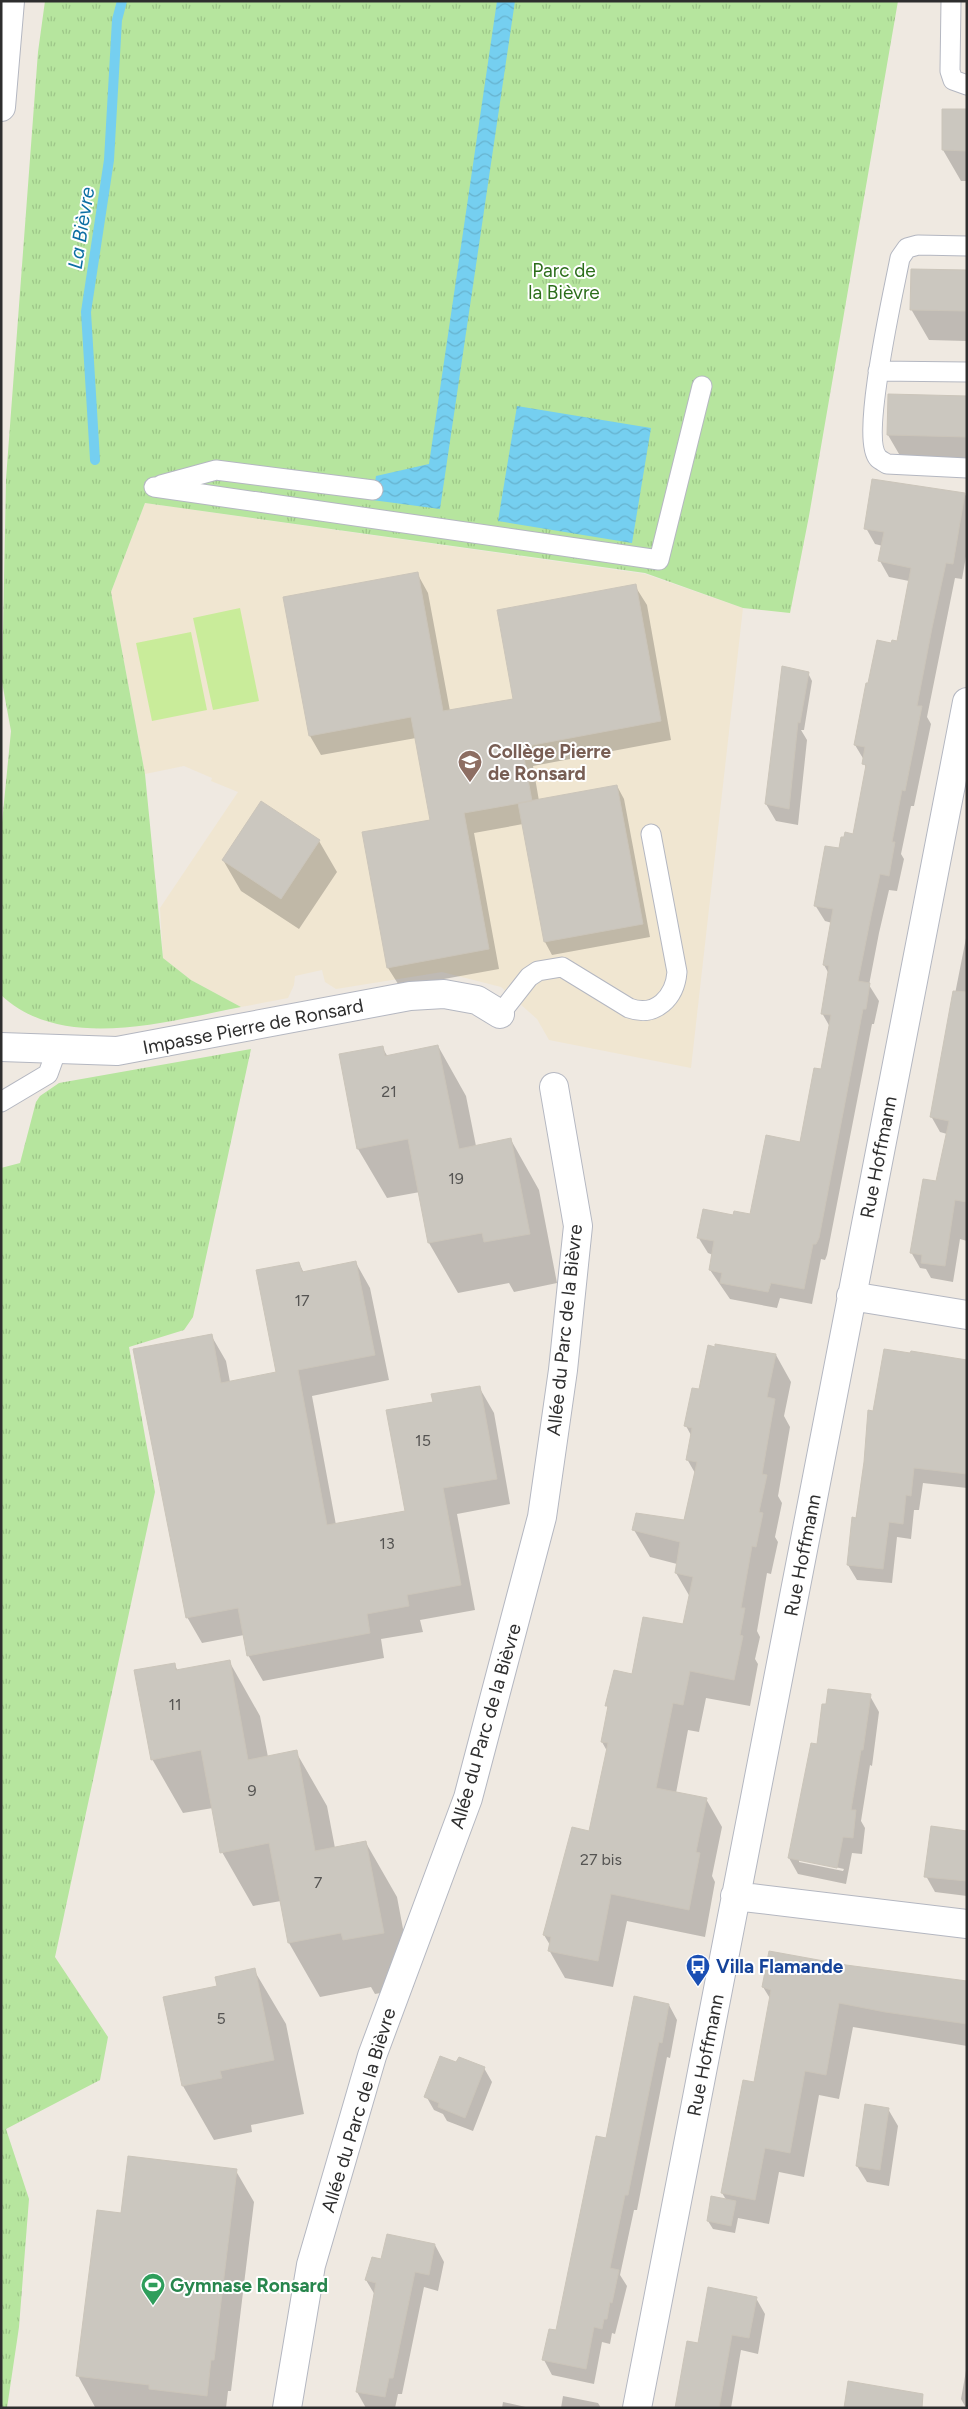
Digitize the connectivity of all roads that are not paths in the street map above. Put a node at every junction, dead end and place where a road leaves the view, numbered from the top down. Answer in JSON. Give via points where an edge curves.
{"nodes":[{"id":1,"x":10,"y":1,"type":"edge"},
{"id":2,"x":951,"y":1,"type":"edge"},
{"id":3,"x":967,"y":85,"type":"edge"},
{"id":4,"x":1,"y":107,"type":"edge"},
{"id":5,"x":967,"y":246,"type":"edge"},
{"id":6,"x":878,"y":371,"type":"junction"},
{"id":7,"x":967,"y":372,"type":"edge"},
{"id":8,"x":702,"y":386,"type":"dead end"},
{"id":9,"x":967,"y":468,"type":"edge"},
{"id":10,"x":374,"y":490,"type":"dead end"},
{"id":11,"x":967,"y":702,"type":"edge"},
{"id":12,"x":957,"y":810,"type":"edge"},
{"id":13,"x":651,"y":834,"type":"dead end"},
{"id":14,"x":500,"y":1014,"type":"joint"},
{"id":15,"x":1,"y":1047,"type":"edge"},
{"id":16,"x":57,"y":1049,"type":"junction"},
{"id":17,"x":554,"y":1087,"type":"dead end"},
{"id":18,"x":1,"y":1102,"type":"edge"},
{"id":19,"x":851,"y":1296,"type":"junction"},
{"id":20,"x":967,"y":1315,"type":"edge"},
{"id":21,"x":735,"y":1896,"type":"junction"},
{"id":22,"x":967,"y":1924,"type":"edge"},
{"id":23,"x":287,"y":2408,"type":"edge"},
{"id":24,"x":637,"y":2408,"type":"edge"}],
"edges":[{"from":1,"to":4,"type":"street"},
{"from":2,"to":3,"type":"lane","via":[[950,71],[953,80]]},
{"from":5,"to":6,"type":"lane","via":[[918,245],[907,248],[900,258]]},
{"from":6,"to":7,"type":"lane"},
{"from":6,"to":9,"type":"lane","via":[[872,419],[877,458],[887,464]]},
{"from":8,"to":10,"type":"lane","via":[[659,560],[154,487],[216,470]]},
{"from":11,"to":12,"type":"street","name":"Rue Hoffmann"},
{"from":12,"to":19,"type":"street","name":"Rue Hoffmann"},
{"from":13,"to":14,"type":"lane","via":[[677,972],[676,985],[670,996],[650,1011],[638,1012],[562,967],[538,971],[528,977]]},
{"from":14,"to":16,"type":"street","name":"Impasse Pierre de Ronsard","via":[[478,1000],[444,994],[410,996],[117,1051]]},
{"from":15,"to":16,"type":"street","name":"Impasse Pierre de Ronsard"},
{"from":16,"to":18,"type":"lane","via":[[48,1074]]},
{"from":17,"to":23,"type":"street","name":"Allée du Parc de la Bièvre","via":[[578,1226],[563,1370],[542,1517],[468,1798],[372,2056],[311,2265]]},
{"from":19,"to":20,"type":"street"},
{"from":19,"to":21,"type":"street","name":"Rue Hoffmann"},
{"from":21,"to":22,"type":"street"},
{"from":21,"to":24,"type":"street","name":"Rue Hoffmann"}]}
